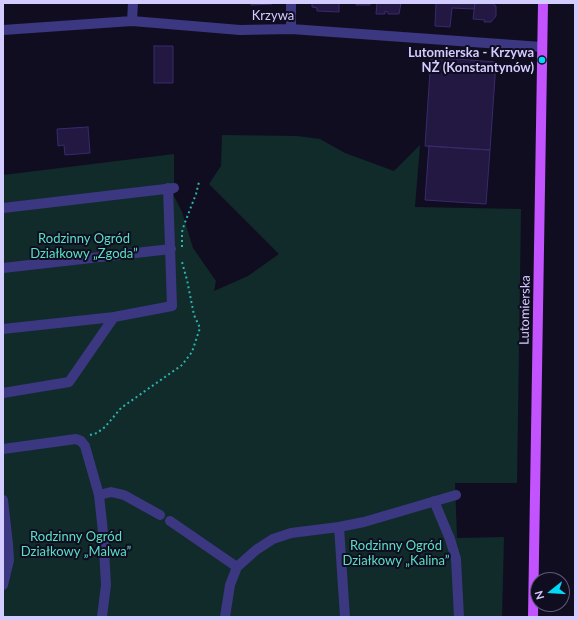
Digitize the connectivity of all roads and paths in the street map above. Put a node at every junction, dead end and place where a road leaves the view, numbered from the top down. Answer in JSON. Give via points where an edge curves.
{"nodes":[{"id":1,"x":132,"y":3,"type":"edge"},
{"id":2,"x":291,"y":3,"type":"edge"},
{"id":3,"x":543,"y":3,"type":"edge"},
{"id":4,"x":132,"y":21,"type":"junction"},
{"id":5,"x":291,"y":28,"type":"junction"},
{"id":6,"x":3,"y":30,"type":"edge"},
{"id":7,"x":542,"y":47,"type":"junction"},
{"id":8,"x":199,"y":182,"type":"dead end"},
{"id":9,"x":3,"y":208,"type":"edge"},
{"id":10,"x":171,"y":249,"type":"junction"},
{"id":11,"x":182,"y":253,"type":"dead end"},
{"id":12,"x":182,"y":260,"type":"dead end"},
{"id":13,"x":3,"y":268,"type":"edge"},
{"id":14,"x":114,"y":317,"type":"junction"},
{"id":15,"x":3,"y":329,"type":"edge"},
{"id":16,"x":3,"y":393,"type":"edge"},
{"id":17,"x":92,"y":435,"type":"dead end"},
{"id":18,"x":3,"y":449,"type":"edge"},
{"id":19,"x":99,"y":495,"type":"junction"},
{"id":20,"x":456,"y":495,"type":"dead end"},
{"id":21,"x":3,"y":500,"type":"edge"},
{"id":22,"x":434,"y":501,"type":"junction"},
{"id":23,"x":160,"y":515,"type":"dead end"},
{"id":24,"x":170,"y":521,"type":"dead end"},
{"id":25,"x":339,"y":527,"type":"junction"},
{"id":26,"x":237,"y":567,"type":"junction"},
{"id":27,"x":3,"y":585,"type":"edge"},
{"id":28,"x":102,"y":617,"type":"edge"},
{"id":29,"x":225,"y":617,"type":"edge"},
{"id":30,"x":344,"y":617,"type":"edge"},
{"id":31,"x":459,"y":617,"type":"edge"},
{"id":32,"x":533,"y":617,"type":"edge"}],
"edges":[{"from":1,"to":4,"type":"street"},
{"from":2,"to":5,"type":"street"},
{"from":3,"to":7,"type":"main road","name":"Lutomierska"},
{"from":4,"to":5,"type":"street","name":"Krzywa","via":[[240,30]]},
{"from":4,"to":6,"type":"street","name":"Krzywa"},
{"from":5,"to":7,"type":"street","name":"Krzywa"},
{"from":7,"to":32,"type":"main road","name":"Lutomierska"},
{"from":8,"to":11,"type":"path","via":[[182,232]]},
{"from":9,"to":10,"type":"street","via":[[171,188]]},
{"from":10,"to":13,"type":"street"},
{"from":10,"to":14,"type":"street","via":[[172,306]]},
{"from":12,"to":17,"type":"path","via":[[194,315],[200,328],[192,352],[182,365],[121,408],[97,434]]},
{"from":14,"to":15,"type":"street"},
{"from":14,"to":16,"type":"street","via":[[69,382]]},
{"from":18,"to":19,"type":"street","via":[[76,439],[81,441],[85,446]]},
{"from":19,"to":23,"type":"street","via":[[110,492],[124,495]]},
{"from":19,"to":28,"type":"street","via":[[106,585]]},
{"from":20,"to":22,"type":"street"},
{"from":21,"to":27,"type":"street","via":[[9,560]]},
{"from":22,"to":25,"type":"street"},
{"from":22,"to":31,"type":"street","via":[[456,559]]},
{"from":24,"to":26,"type":"street"},
{"from":25,"to":26,"type":"street","via":[[291,532],[273,539]]},
{"from":25,"to":30,"type":"street"},
{"from":26,"to":29,"type":"street","via":[[230,585]]}]}
